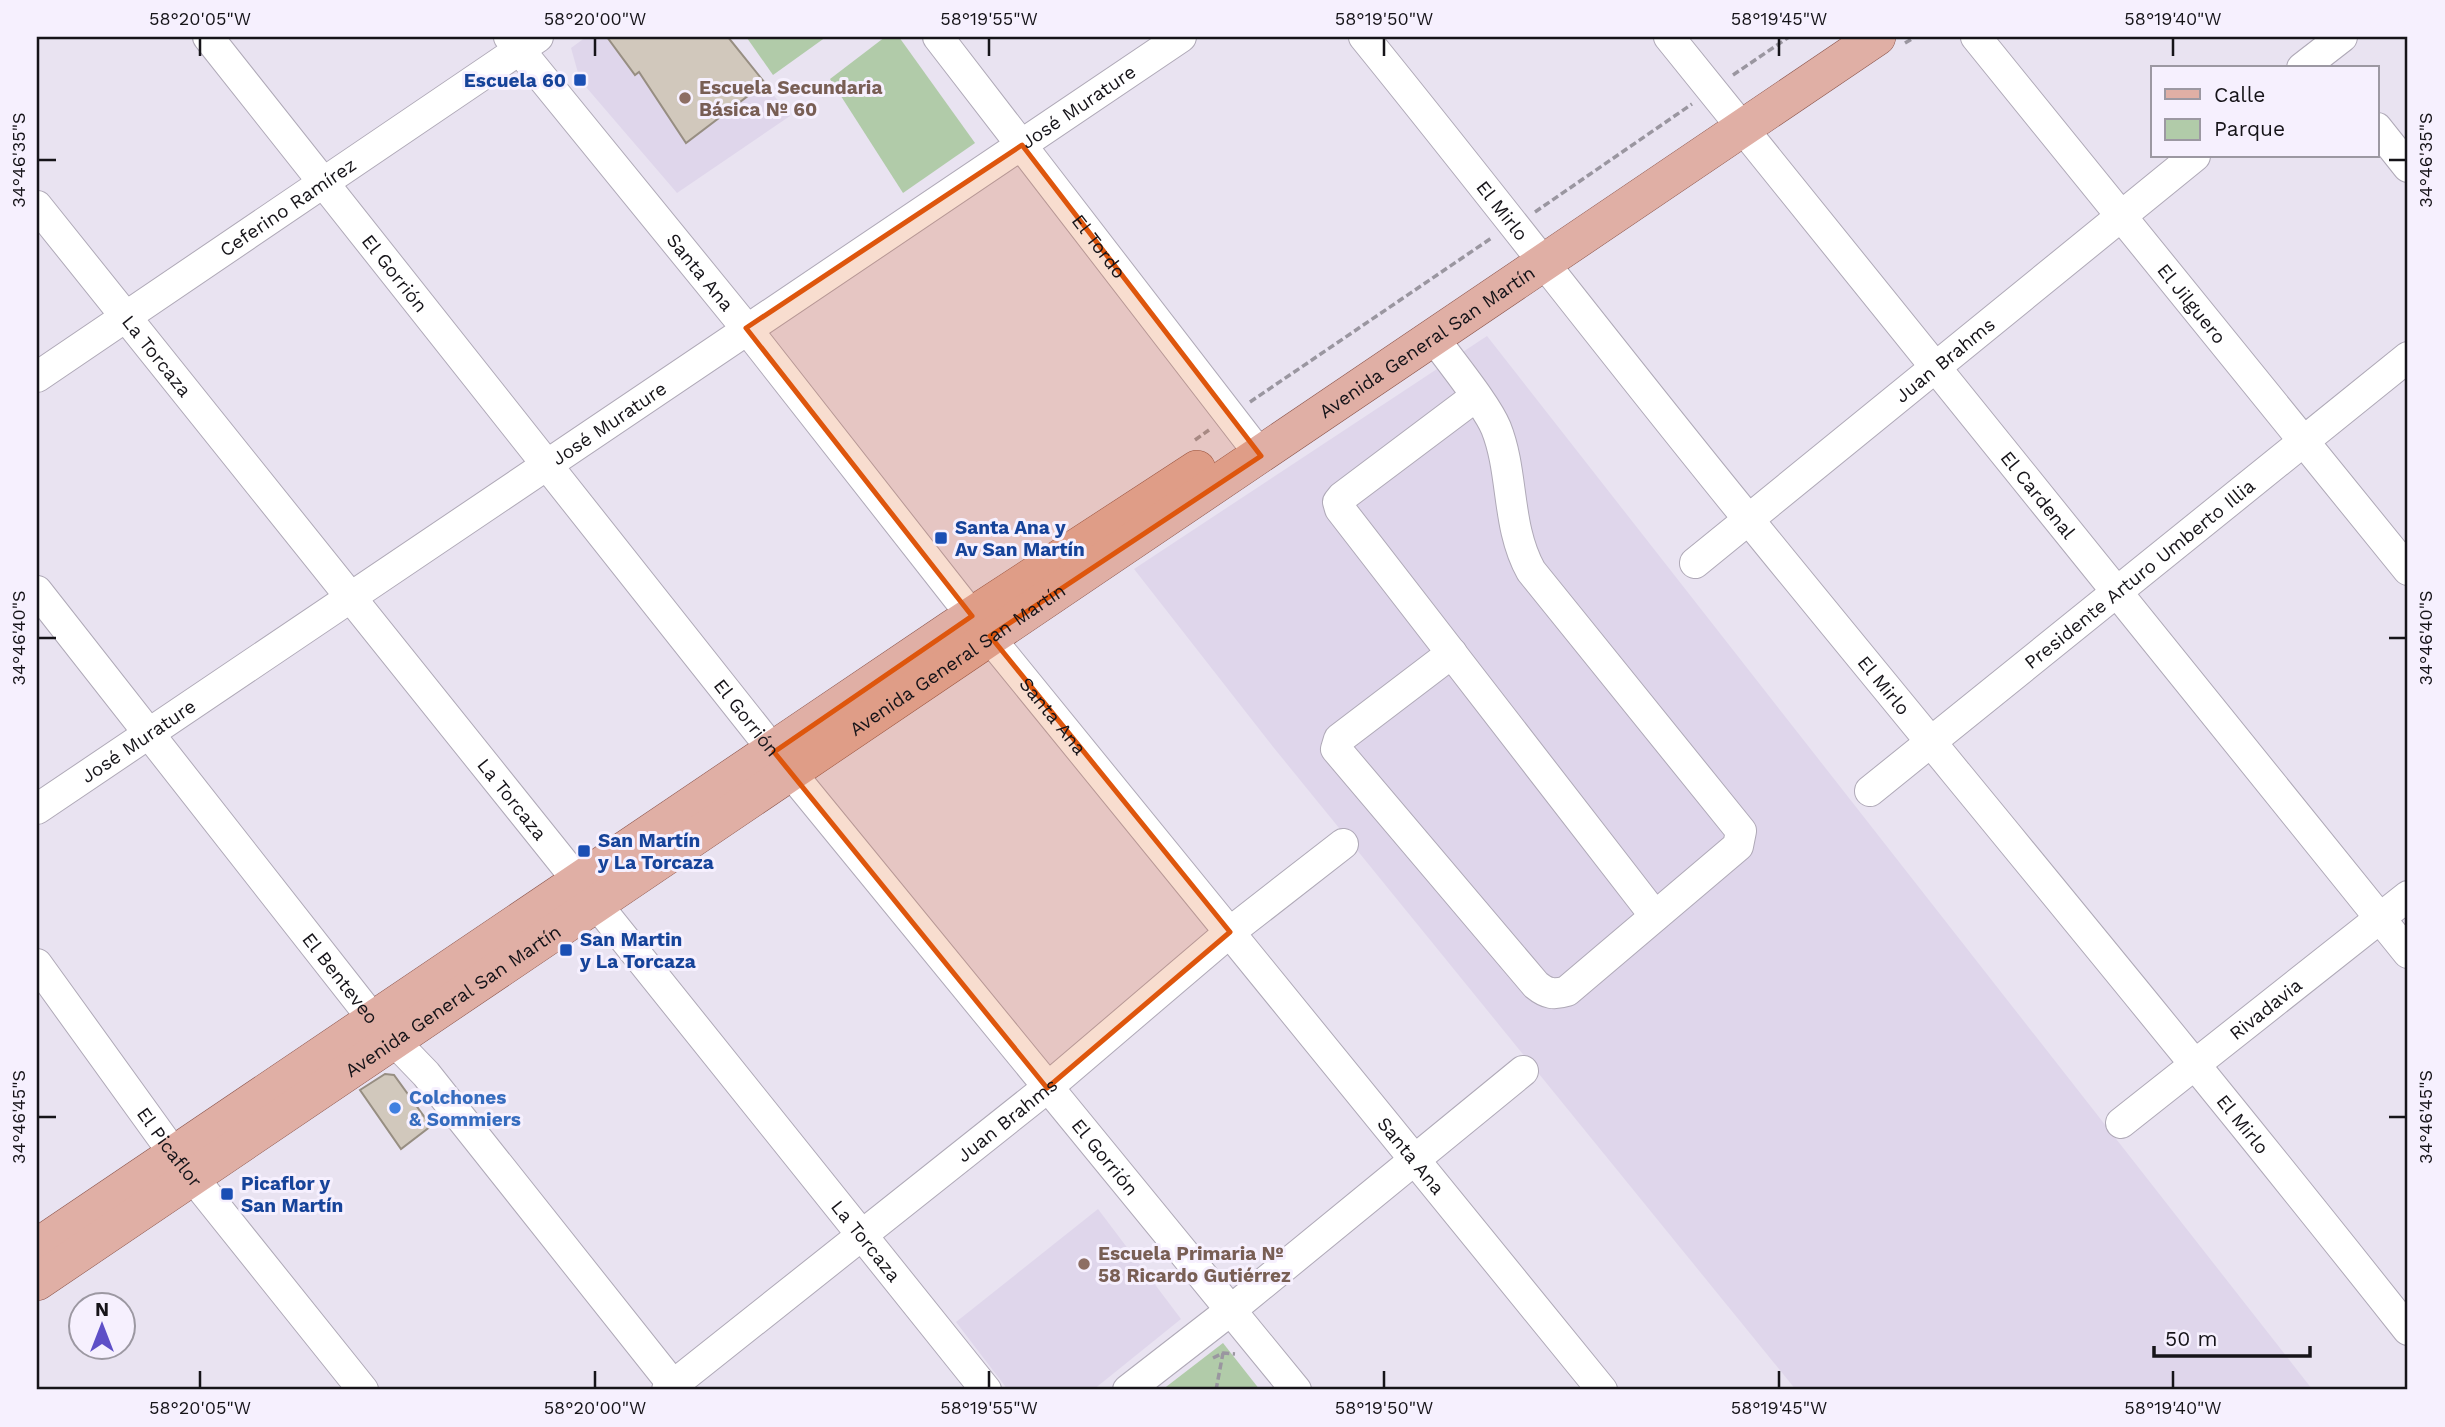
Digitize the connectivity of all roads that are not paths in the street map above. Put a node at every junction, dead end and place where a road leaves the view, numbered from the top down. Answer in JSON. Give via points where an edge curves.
{"nodes":[{"id":1,"x":208,"y":37,"type":"edge"},
{"id":2,"x":939,"y":37,"type":"edge"},
{"id":3,"x":1181,"y":37,"type":"edge"},
{"id":4,"x":1364,"y":37,"type":"edge"},
{"id":5,"x":1669,"y":37,"type":"edge"},
{"id":6,"x":1836,"y":37,"type":"edge"},
{"id":7,"x":1877,"y":37,"type":"edge"},
{"id":8,"x":1976,"y":37,"type":"edge"},
{"id":9,"x":2342,"y":37,"type":"edge"},
{"id":10,"x":522,"y":41,"type":"edge"},
{"id":11,"x":2313,"y":57,"type":"edge"},
{"id":12,"x":1736,"y":119,"type":"junction"},
{"id":13,"x":2378,"y":129,"type":"edge"},
{"id":14,"x":1023,"y":145,"type":"junction"},
{"id":15,"x":2193,"y":158,"type":"edge"},
{"id":16,"x":2408,"y":167,"type":"edge"},
{"id":17,"x":324,"y":180,"type":"junction"},
{"id":18,"x":37,"y":206,"type":"edge"},
{"id":19,"x":2121,"y":217,"type":"junction"},
{"id":20,"x":1538,"y":255,"type":"junction"},
{"id":21,"x":124,"y":316,"type":"junction"},
{"id":22,"x":746,"y":328,"type":"junction"},
{"id":23,"x":1427,"y":329,"type":"junction"},
{"id":24,"x":2408,"y":357,"type":"edge"},
{"id":25,"x":1935,"y":368,"type":"junction"},
{"id":26,"x":37,"y":377,"type":"edge"},
{"id":27,"x":1475,"y":397,"type":"junction"},
{"id":28,"x":2303,"y":439,"type":"junction"},
{"id":29,"x":1254,"y":446,"type":"junction"},
{"id":30,"x":547,"y":467,"type":"junction"},
{"id":31,"x":1747,"y":518,"type":"junction"},
{"id":32,"x":1695,"y":563,"type":"dead end"},
{"id":33,"x":2408,"y":570,"type":"edge"},
{"id":34,"x":37,"y":591,"type":"edge"},
{"id":35,"x":2115,"y":592,"type":"junction"},
{"id":36,"x":349,"y":598,"type":"junction"},
{"id":37,"x":981,"y":626,"type":"junction"},
{"id":38,"x":1452,"y":653,"type":"junction"},
{"id":39,"x":146,"y":732,"type":"junction"},
{"id":40,"x":1930,"y":740,"type":"junction"},
{"id":41,"x":783,"y":762,"type":"junction"},
{"id":42,"x":1870,"y":791,"type":"dead end"},
{"id":43,"x":37,"y":809,"type":"edge"},
{"id":44,"x":1343,"y":844,"type":"dead end"},
{"id":45,"x":587,"y":894,"type":"junction"},
{"id":46,"x":2408,"y":896,"type":"edge"},
{"id":47,"x":1655,"y":916,"type":"junction"},
{"id":48,"x":2380,"y":918,"type":"junction"},
{"id":49,"x":1230,"y":932,"type":"junction"},
{"id":50,"x":2408,"y":953,"type":"edge"},
{"id":51,"x":37,"y":964,"type":"edge"},
{"id":52,"x":383,"y":1030,"type":"junction"},
{"id":53,"x":2198,"y":1065,"type":"junction"},
{"id":54,"x":1523,"y":1071,"type":"dead end"},
{"id":55,"x":1048,"y":1088,"type":"junction"},
{"id":56,"x":2121,"y":1123,"type":"dead end"},
{"id":57,"x":1415,"y":1159,"type":"junction"},
{"id":58,"x":182,"y":1164,"type":"junction"},
{"id":59,"x":860,"y":1234,"type":"junction"},
{"id":60,"x":37,"y":1247,"type":"edge"},
{"id":61,"x":37,"y":1282,"type":"edge"},
{"id":62,"x":1231,"y":1310,"type":"junction"},
{"id":63,"x":2408,"y":1330,"type":"edge"},
{"id":64,"x":672,"y":1389,"type":"edge"},
{"id":65,"x":363,"y":1390,"type":"edge"},
{"id":66,"x":986,"y":1390,"type":"edge"},
{"id":67,"x":1128,"y":1390,"type":"edge"},
{"id":68,"x":1296,"y":1390,"type":"edge"},
{"id":69,"x":1602,"y":1390,"type":"edge"}],
"edges":[{"from":1,"to":17,"type":"street","name":"El Gorrión"},
{"from":2,"to":14,"type":"street","name":"El Tordo"},
{"from":3,"to":14,"type":"street","name":"José Murature"},
{"from":4,"to":20,"type":"street","name":"El Mirlo"},
{"from":5,"to":12,"type":"street","name":"El Cardenal"},
{"from":6,"to":12,"type":"main road","name":"Avenida General San Martín"},
{"from":7,"to":12,"type":"main road","name":"Avenida General San Martín"},
{"from":8,"to":19,"type":"street","name":"El Jilguero"},
{"from":9,"to":11,"type":"street"},
{"from":10,"to":17,"type":"street","name":"Ceferino Ramírez"},
{"from":10,"to":22,"type":"street","name":"Santa Ana"},
{"from":12,"to":20,"type":"main road","name":"Avenida General San Martín"},
{"from":12,"to":25,"type":"street","name":"El Cardenal"},
{"from":13,"to":16,"type":"street"},
{"from":14,"to":22,"type":"street","name":"José Murature"},
{"from":14,"to":29,"type":"street","name":"El Tordo"},
{"from":15,"to":19,"type":"street","name":"Juan Brahms"},
{"from":17,"to":21,"type":"street","name":"Ceferino Ramírez"},
{"from":17,"to":30,"type":"street","name":"El Gorrión"},
{"from":18,"to":21,"type":"street","name":"La Torcaza"},
{"from":19,"to":25,"type":"street","name":"Juan Brahms"},
{"from":19,"to":28,"type":"street","name":"El Jilguero"},
{"from":20,"to":23,"type":"main road","name":"Avenida General San Martín"},
{"from":20,"to":31,"type":"street","name":"El Mirlo"},
{"from":21,"to":26,"type":"street","name":"Ceferino Ramírez"},
{"from":21,"to":36,"type":"street","name":"La Torcaza"},
{"from":22,"to":30,"type":"street","name":"José Murature"},
{"from":22,"to":37,"type":"street","name":"Santa Ana"},
{"from":23,"to":27,"type":"street"},
{"from":23,"to":29,"type":"main road","name":"Avenida General San Martín"},
{"from":24,"to":28,"type":"street","name":"Presidente Arturo Umberto Illia"},
{"from":25,"to":31,"type":"street","name":"Juan Brahms"},
{"from":25,"to":35,"type":"street","name":"El Cardenal"},
{"from":27,"to":38,"type":"street","via":[[1339,502]]},
{"from":27,"to":47,"type":"street","via":[[1496,429],[1513,518],[1531,571],[1741,831],[1738,846]]},
{"from":28,"to":33,"type":"street","name":"El Jilguero"},
{"from":28,"to":35,"type":"street","name":"Presidente Arturo Umberto Illia"},
{"from":29,"to":37,"type":"main road","name":"Avenida General San Martín"},
{"from":30,"to":36,"type":"street","name":"José Murature"},
{"from":30,"to":41,"type":"street","name":"El Gorrión"},
{"from":31,"to":32,"type":"street","name":"Juan Brahms"},
{"from":31,"to":40,"type":"street","name":"El Mirlo"},
{"from":34,"to":39,"type":"street","name":"El Benteveo"},
{"from":35,"to":40,"type":"street","name":"Presidente Arturo Umberto Illia"},
{"from":35,"to":48,"type":"street","name":"El Cardenal"},
{"from":36,"to":39,"type":"street","name":"José Murature"},
{"from":36,"to":45,"type":"street","name":"La Torcaza"},
{"from":37,"to":41,"type":"main road","name":"Avenida General San Martín"},
{"from":37,"to":49,"type":"street","name":"Santa Ana"},
{"from":38,"to":47,"type":"street"},
{"from":38,"to":47,"type":"street","via":[[1339,739],[1336,749],[1544,992],[1556,995],[1567,990]]},
{"from":39,"to":43,"type":"street","name":"José Murature"},
{"from":39,"to":52,"type":"street","name":"El Benteveo"},
{"from":40,"to":42,"type":"street","name":"Presidente Arturo Umberto Illia"},
{"from":40,"to":53,"type":"street","name":"El Mirlo"},
{"from":41,"to":45,"type":"main road","name":"Avenida General San Martín"},
{"from":41,"to":55,"type":"street","name":"El Gorrión"},
{"from":44,"to":49,"type":"street","name":"Juan Brahms"},
{"from":45,"to":52,"type":"main road","name":"Avenida General San Martín"},
{"from":45,"to":59,"type":"street","name":"La Torcaza"},
{"from":46,"to":48,"type":"street","name":"Rivadavia"},
{"from":48,"to":50,"type":"street","name":"El Cardenal"},
{"from":48,"to":53,"type":"street","name":"Rivadavia"},
{"from":49,"to":55,"type":"street","name":"Juan Brahms"},
{"from":49,"to":57,"type":"street","name":"Santa Ana"},
{"from":51,"to":58,"type":"street","name":"El Picaflor"},
{"from":52,"to":58,"type":"main road","name":"Avenida General San Martín"},
{"from":52,"to":64,"type":"street","name":"El Benteveo","via":[[426,1074]]},
{"from":53,"to":56,"type":"street","name":"Rivadavia"},
{"from":53,"to":63,"type":"street","name":"El Mirlo"},
{"from":54,"to":57,"type":"street"},
{"from":55,"to":59,"type":"street","name":"Juan Brahms"},
{"from":55,"to":62,"type":"street","name":"El Gorrión"},
{"from":57,"to":62,"type":"street"},
{"from":57,"to":69,"type":"street","name":"Santa Ana"},
{"from":58,"to":60,"type":"main road","name":"Avenida General San Martín"},
{"from":58,"to":61,"type":"main road","name":"Avenida General San Martín"},
{"from":58,"to":65,"type":"street","name":"El Picaflor"},
{"from":59,"to":64,"type":"street","name":"Juan Brahms"},
{"from":59,"to":66,"type":"street","name":"La Torcaza"},
{"from":62,"to":67,"type":"street"},
{"from":62,"to":68,"type":"street","name":"El Gorrión"}]}
